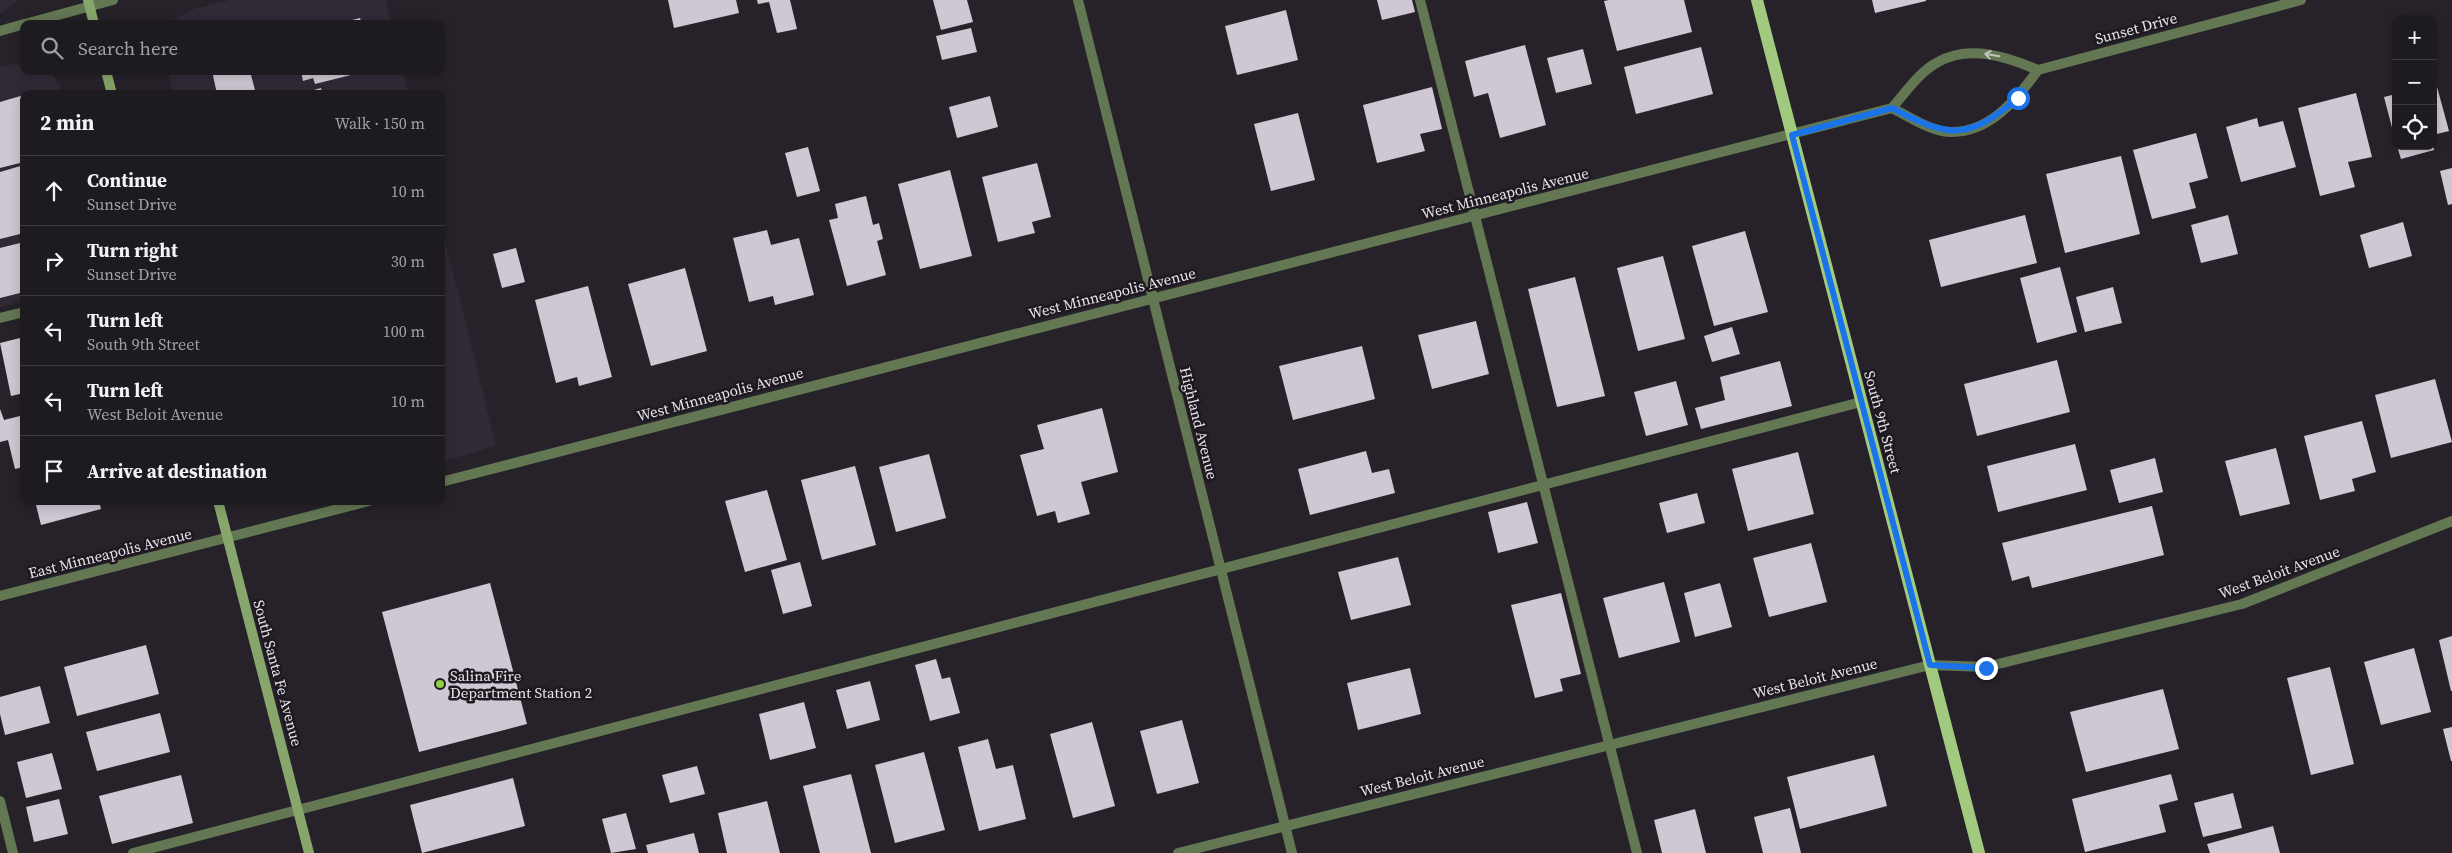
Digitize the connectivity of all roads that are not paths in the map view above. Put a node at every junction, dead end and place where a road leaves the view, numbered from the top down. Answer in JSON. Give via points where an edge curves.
{"nodes":[{"id":1,"x":113,"y":0,"type":"edge"},
{"id":2,"x":1078,"y":0,"type":"edge"},
{"id":3,"x":1420,"y":0,"type":"edge"},
{"id":4,"x":1757,"y":0,"type":"edge"},
{"id":5,"x":2301,"y":0,"type":"edge"},
{"id":6,"x":89,"y":3,"type":"edge"},
{"id":7,"x":36,"y":20,"type":"edge"},
{"id":8,"x":93,"y":20,"type":"edge"},
{"id":9,"x":20,"y":25,"type":"edge"},
{"id":10,"x":0,"y":31,"type":"edge"},
{"id":11,"x":2038,"y":70,"type":"junction"},
{"id":12,"x":107,"y":75,"type":"edge"},
{"id":13,"x":111,"y":90,"type":"edge"},
{"id":14,"x":1892,"y":108,"type":"junction"},
{"id":15,"x":1792,"y":135,"type":"junction"},
{"id":16,"x":1475,"y":216,"type":"junction"},
{"id":17,"x":1153,"y":298,"type":"junction"},
{"id":18,"x":20,"y":313,"type":"edge"},
{"id":19,"x":0,"y":318,"type":"edge"},
{"id":20,"x":1861,"y":402,"type":"junction"},
{"id":21,"x":445,"y":481,"type":"edge"},
{"id":22,"x":1543,"y":485,"type":"junction"},
{"id":23,"x":219,"y":505,"type":"edge"},
{"id":24,"x":354,"y":505,"type":"edge"},
{"id":25,"x":2452,"y":522,"type":"edge"},
{"id":26,"x":227,"y":538,"type":"junction"},
{"id":27,"x":1220,"y":569,"type":"junction"},
{"id":28,"x":0,"y":596,"type":"edge"},
{"id":29,"x":1930,"y":665,"type":"junction"},
{"id":30,"x":1609,"y":745,"type":"junction"},
{"id":31,"x":0,"y":801,"type":"edge"},
{"id":32,"x":298,"y":810,"type":"junction"},
{"id":33,"x":1285,"y":826,"type":"junction"},
{"id":34,"x":13,"y":853,"type":"edge"},
{"id":35,"x":133,"y":853,"type":"edge"},
{"id":36,"x":309,"y":853,"type":"edge"},
{"id":37,"x":1178,"y":853,"type":"edge"},
{"id":38,"x":1292,"y":853,"type":"edge"},
{"id":39,"x":1636,"y":853,"type":"edge"},
{"id":40,"x":1978,"y":853,"type":"edge"}],
"edges":[{"from":1,"to":6,"type":"street"},
{"from":2,"to":17,"type":"street","name":"Highland Avenue"},
{"from":3,"to":16,"type":"street"},
{"from":4,"to":15,"type":"main road","name":"South 9th Street"},
{"from":5,"to":11,"type":"street","name":"Sunset Drive"},
{"from":6,"to":7,"type":"street"},
{"from":6,"to":8,"type":"main road"},
{"from":9,"to":10,"type":"street"},
{"from":11,"to":14,"type":"street","one_way":true,"via":[[2011,59],[1959,54],[1938,62],[1915,81]]},
{"from":11,"to":14,"type":"street","via":[[2018,98],[1994,118],[1975,128],[1949,132],[1924,125]]},
{"from":12,"to":13,"type":"main road"},
{"from":14,"to":15,"type":"street"},
{"from":15,"to":16,"type":"street","name":"West Minneapolis Avenue"},
{"from":15,"to":20,"type":"main road","name":"South 9th Street"},
{"from":16,"to":17,"type":"street","name":"West Minneapolis Avenue"},
{"from":16,"to":22,"type":"street"},
{"from":17,"to":21,"type":"street","name":"West Minneapolis Avenue"},
{"from":17,"to":27,"type":"street","name":"Highland Avenue"},
{"from":18,"to":19,"type":"street"},
{"from":20,"to":22,"type":"street"},
{"from":20,"to":29,"type":"main road","name":"South 9th Street"},
{"from":22,"to":27,"type":"street"},
{"from":22,"to":30,"type":"street"},
{"from":23,"to":26,"type":"main road","name":"South Santa Fe Avenue"},
{"from":24,"to":26,"type":"street"},
{"from":25,"to":29,"type":"street","name":"West Beloit Avenue","via":[[2242,604],[1986,668]]},
{"from":26,"to":28,"type":"street","name":"East Minneapolis Avenue"},
{"from":26,"to":32,"type":"main road","name":"South Santa Fe Avenue"},
{"from":27,"to":32,"type":"street"},
{"from":27,"to":33,"type":"street","name":"Highland Avenue"},
{"from":29,"to":30,"type":"street","name":"West Beloit Avenue"},
{"from":29,"to":40,"type":"main road","name":"South 9th Street"},
{"from":30,"to":33,"type":"street","name":"West Beloit Avenue"},
{"from":30,"to":39,"type":"street"},
{"from":31,"to":34,"type":"street"},
{"from":32,"to":35,"type":"street"},
{"from":32,"to":36,"type":"main road","name":"South Santa Fe Avenue"},
{"from":33,"to":37,"type":"street","name":"West Beloit Avenue"},
{"from":33,"to":38,"type":"street","name":"Highland Avenue"}]}
